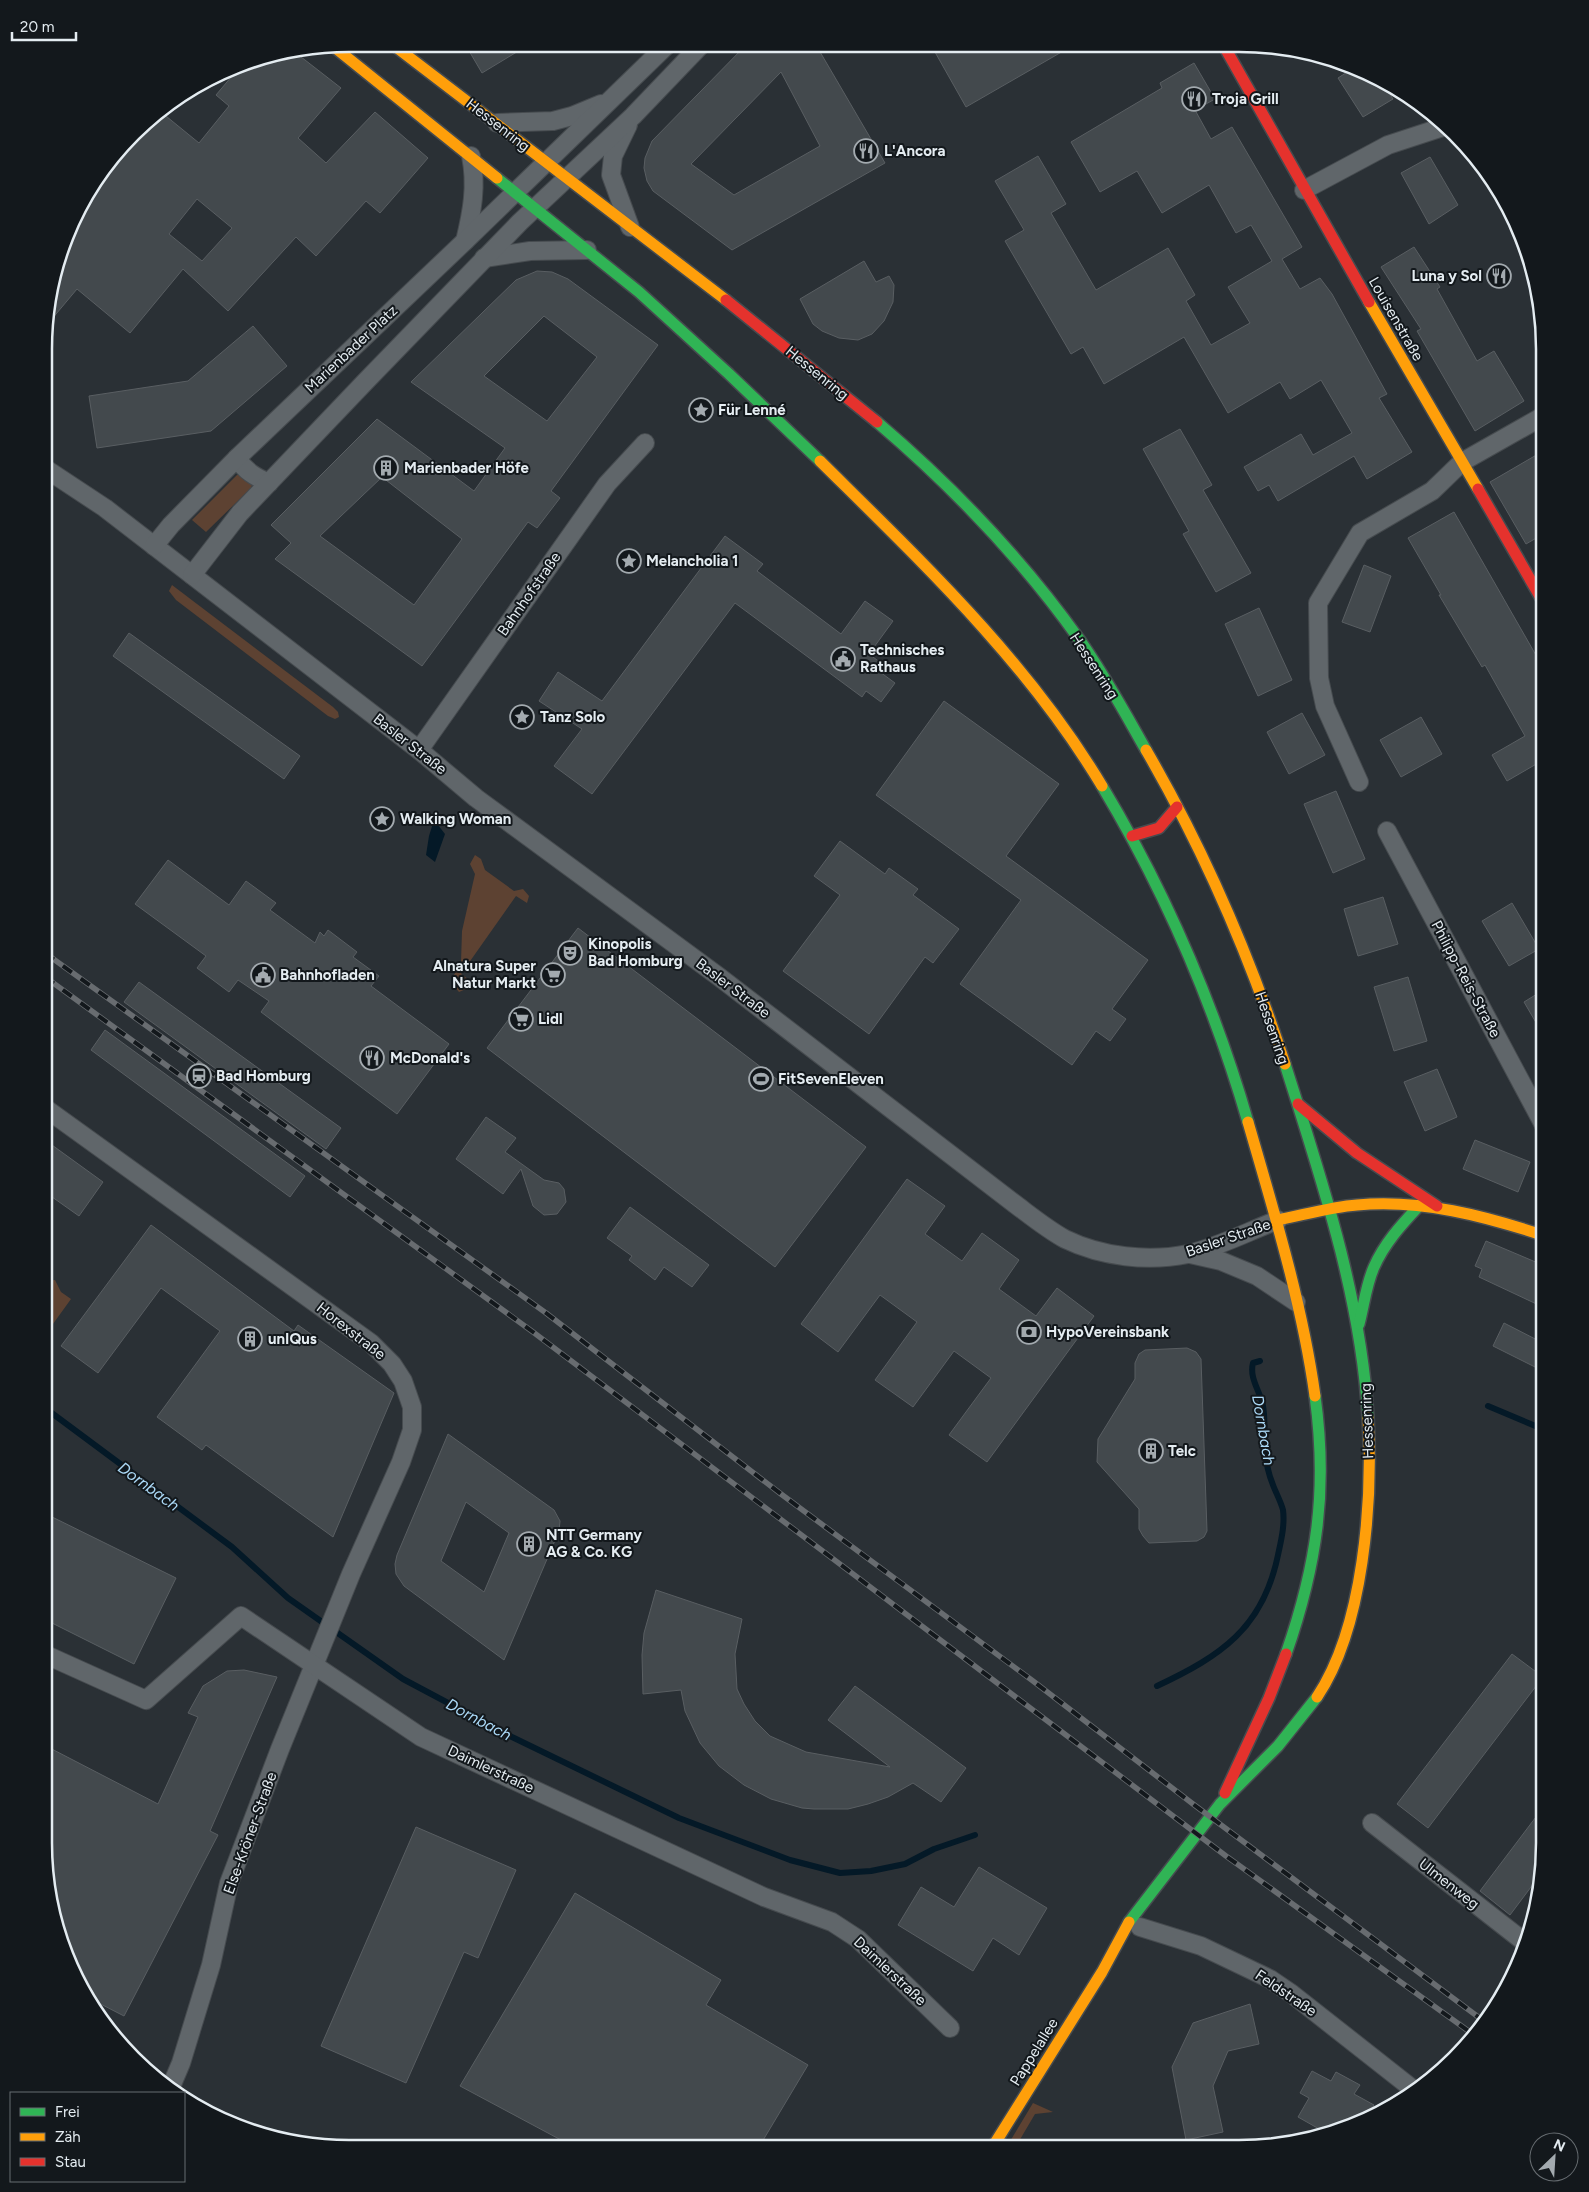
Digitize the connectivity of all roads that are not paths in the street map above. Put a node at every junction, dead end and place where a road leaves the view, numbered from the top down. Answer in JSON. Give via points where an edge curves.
{"nodes":[{"id":1,"x":342,"y":53,"type":"edge"},
{"id":2,"x":404,"y":53,"type":"edge"},
{"id":3,"x":659,"y":53,"type":"edge"},
{"id":4,"x":693,"y":53,"type":"edge"},
{"id":5,"x":1228,"y":53,"type":"edge"},
{"id":6,"x":609,"y":101,"type":"junction"},
{"id":7,"x":632,"y":116,"type":"junction"},
{"id":8,"x":497,"y":124,"type":"junction"},
{"id":9,"x":1438,"y":129,"type":"edge"},
{"id":10,"x":471,"y":156,"type":"junction"},
{"id":11,"x":546,"y":162,"type":"junction"},
{"id":12,"x":566,"y":178,"type":"junction"},
{"id":13,"x":1304,"y":190,"type":"junction"},
{"id":14,"x":516,"y":192,"type":"junction"},
{"id":15,"x":536,"y":208,"type":"junction"},
{"id":16,"x":631,"y":228,"type":"junction"},
{"id":17,"x":466,"y":242,"type":"junction"},
{"id":18,"x":587,"y":250,"type":"junction"},
{"id":19,"x":484,"y":258,"type":"junction"},
{"id":20,"x":1536,"y":420,"type":"edge"},
{"id":21,"x":645,"y":443,"type":"dead end"},
{"id":22,"x":237,"y":458,"type":"junction"},
{"id":23,"x":1462,"y":462,"type":"junction"},
{"id":24,"x":53,"y":474,"type":"edge"},
{"id":25,"x":269,"y":483,"type":"junction"},
{"id":26,"x":154,"y":546,"type":"junction"},
{"id":27,"x":192,"y":575,"type":"junction"},
{"id":28,"x":1536,"y":589,"type":"edge"},
{"id":29,"x":419,"y":750,"type":"junction"},
{"id":30,"x":1359,"y":782,"type":"dead end"},
{"id":31,"x":1177,"y":807,"type":"junction"},
{"id":32,"x":1387,"y":831,"type":"dead end"},
{"id":33,"x":1132,"y":836,"type":"junction"},
{"id":34,"x":1298,"y":1104,"type":"junction"},
{"id":35,"x":1536,"y":1110,"type":"edge"},
{"id":36,"x":53,"y":1114,"type":"edge"},
{"id":37,"x":1418,"y":1207,"type":"junction"},
{"id":38,"x":1329,"y":1210,"type":"junction"},
{"id":39,"x":1442,"y":1210,"type":"junction"},
{"id":40,"x":1278,"y":1220,"type":"junction"},
{"id":41,"x":1536,"y":1233,"type":"edge"},
{"id":42,"x":1189,"y":1254,"type":"junction"},
{"id":43,"x":1296,"y":1302,"type":"junction"},
{"id":44,"x":1358,"y":1331,"type":"junction"},
{"id":45,"x":53,"y":1658,"type":"edge"},
{"id":46,"x":315,"y":1667,"type":"junction"},
{"id":47,"x":1222,"y":1800,"type":"junction"},
{"id":48,"x":1372,"y":1824,"type":"dead end"},
{"id":49,"x":1172,"y":1869,"type":"junction"},
{"id":50,"x":1140,"y":1928,"type":"junction"},
{"id":51,"x":1521,"y":1939,"type":"edge"},
{"id":52,"x":1102,"y":1972,"type":"junction"},
{"id":53,"x":950,"y":2028,"type":"dead end"},
{"id":54,"x":173,"y":2081,"type":"edge"},
{"id":55,"x":1409,"y":2086,"type":"edge"},
{"id":56,"x":997,"y":2140,"type":"edge"}],
"edges":[{"from":1,"to":10,"type":"street"},
{"from":2,"to":8,"type":"street","name":"Hessenring"},
{"from":3,"to":6,"type":"street","name":"Marienbader Platz"},
{"from":4,"to":7,"type":"street","name":"Marienbader Platz"},
{"from":5,"to":13,"type":"street","name":"Louisenstraße"},
{"from":6,"to":8,"type":"street","name":"Marienbader Platz","via":[[553,121]]},
{"from":6,"to":11,"type":"street","name":"Marienbader Platz"},
{"from":7,"to":12,"type":"street","name":"Marienbader Platz"},
{"from":7,"to":16,"type":"street","name":"Marienbader Platz","via":[[613,156],[611,174]]},
{"from":8,"to":11,"type":"street","name":"Hessenring"},
{"from":9,"to":13,"type":"street","via":[[1388,145]]},
{"from":10,"to":14,"type":"street"},
{"from":10,"to":17,"type":"street","via":[[475,174]]},
{"from":11,"to":12,"type":"street","name":"Hessenring"},
{"from":11,"to":14,"type":"street","name":"Marienbader Platz"},
{"from":12,"to":15,"type":"street","name":"Marienbader Platz"},
{"from":12,"to":16,"type":"street","name":"Hessenring"},
{"from":13,"to":23,"type":"street","name":"Louisenstraße"},
{"from":14,"to":15,"type":"street"},
{"from":14,"to":17,"type":"street","name":"Marienbader Platz"},
{"from":15,"to":18,"type":"street"},
{"from":15,"to":19,"type":"street","name":"Marienbader Platz"},
{"from":16,"to":31,"type":"street","name":"Hessenring","via":[[834,385],[908,450],[974,515],[1035,583],[1079,639]]},
{"from":17,"to":22,"type":"street","name":"Marienbader Platz"},
{"from":18,"to":19,"type":"street","via":[[530,251]]},
{"from":18,"to":33,"type":"street","via":[[696,344],[925,566],[976,620],[1061,722]]},
{"from":19,"to":25,"type":"street","name":"Marienbader Platz"},
{"from":20,"to":23,"type":"street"},
{"from":21,"to":29,"type":"street","name":"Bahnhofstraße","via":[[607,484]]},
{"from":22,"to":25,"type":"street","via":[[254,477]]},
{"from":22,"to":26,"type":"street","name":"Marienbader Platz"},
{"from":23,"to":28,"type":"street","name":"Louisenstraße"},
{"from":23,"to":30,"type":"street","via":[[1432,491],[1360,533],[1318,603],[1318,678],[1325,706]]},
{"from":24,"to":26,"type":"street","name":"Basler Straße"},
{"from":25,"to":27,"type":"street","name":"Marienbader Platz","via":[[240,513]]},
{"from":26,"to":27,"type":"street","name":"Basler Straße"},
{"from":27,"to":29,"type":"street","name":"Basler Straße"},
{"from":29,"to":42,"type":"street","name":"Basler Straße","via":[[476,798],[718,976],[1042,1224],[1088,1248],[1112,1254],[1146,1258]]},
{"from":31,"to":33,"type":"street","via":[[1152,833]]},
{"from":31,"to":34,"type":"street","name":"Hessenring","via":[[1246,954]]},
{"from":32,"to":35,"type":"street","name":"Philipp-Reis-Straße"},
{"from":33,"to":40,"type":"street","via":[[1214,1017]]},
{"from":34,"to":38,"type":"street","name":"Hessenring"},
{"from":34,"to":39,"type":"street","via":[[1392,1178]]},
{"from":36,"to":46,"type":"street","name":"Horexstraße","via":[[371,1343],[392,1364],[403,1381],[412,1407],[412,1430]]},
{"from":37,"to":38,"type":"street","via":[[1368,1204]]},
{"from":37,"to":39,"type":"street"},
{"from":37,"to":44,"type":"street","via":[[1393,1234],[1370,1276]]},
{"from":38,"to":40,"type":"street"},
{"from":38,"to":44,"type":"street","name":"Hessenring"},
{"from":39,"to":41,"type":"street","via":[[1504,1222]]},
{"from":40,"to":42,"type":"street","name":"Basler Straße"},
{"from":40,"to":43,"type":"street"},
{"from":42,"to":43,"type":"street","via":[[1221,1261],[1257,1276]]},
{"from":43,"to":47,"type":"street","via":[[1320,1440],[1322,1482],[1319,1521],[1312,1566],[1287,1652]]},
{"from":44,"to":47,"type":"street","name":"Hessenring","via":[[1368,1407],[1369,1467],[1358,1575],[1341,1649],[1329,1678],[1306,1712],[1250,1776]]},
{"from":45,"to":46,"type":"street","name":"Daimlerstraße","via":[[146,1700],[241,1616]]},
{"from":46,"to":53,"type":"street","name":"Daimlerstraße","via":[[421,1736],[764,1897],[832,1922],[858,1939]]},
{"from":46,"to":54,"type":"street","name":"Else-Kröner-Straße","via":[[229,1883],[211,1965]]},
{"from":47,"to":49,"type":"street","name":"Pappelallee"},
{"from":48,"to":51,"type":"street","name":"Ulmenweg"},
{"from":49,"to":50,"type":"street","name":"Pappelallee"},
{"from":49,"to":52,"type":"street","name":"Pappelallee","via":[[1155,1886],[1129,1923],[1110,1952]]},
{"from":50,"to":52,"type":"street","name":"Pappelallee"},
{"from":50,"to":55,"type":"street","name":"Feldstraße","via":[[1201,1946],[1270,1980]]},
{"from":52,"to":56,"type":"street","name":"Pappelallee"}]}
